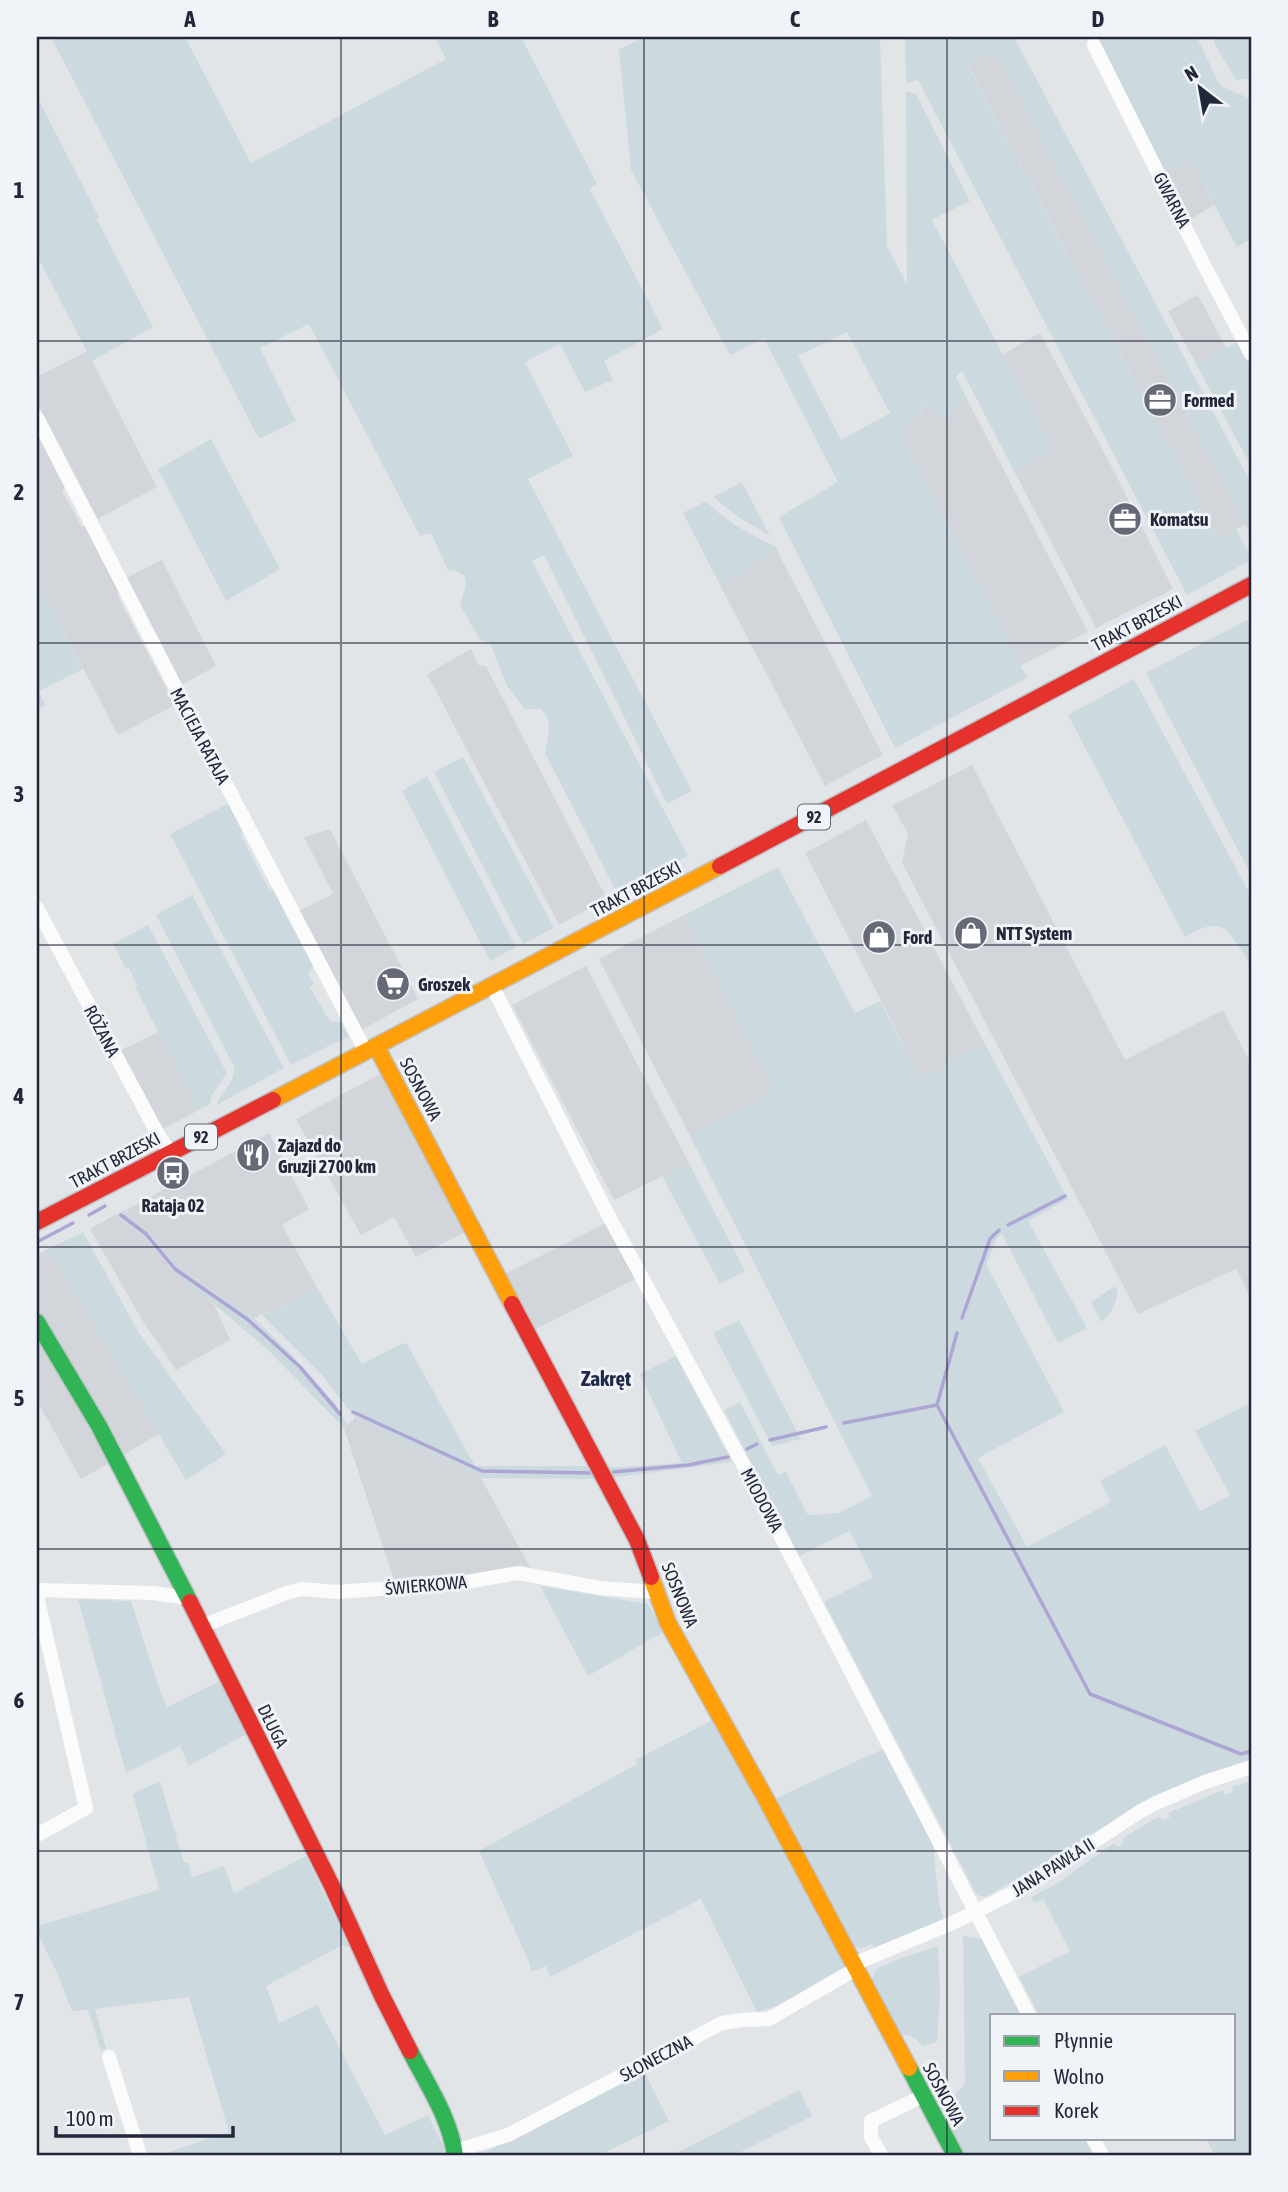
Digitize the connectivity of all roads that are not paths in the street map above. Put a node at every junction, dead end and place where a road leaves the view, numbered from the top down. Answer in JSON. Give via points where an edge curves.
{"nodes":[{"id":1,"x":1094,"y":45,"type":"dead end"},
{"id":2,"x":1251,"y":354,"type":"edge"},
{"id":3,"x":37,"y":418,"type":"edge"},
{"id":4,"x":1251,"y":585,"type":"edge"},
{"id":5,"x":37,"y":908,"type":"edge"},
{"id":6,"x":492,"y":986,"type":"junction"},
{"id":7,"x":371,"y":1049,"type":"junction"},
{"id":8,"x":170,"y":1153,"type":"junction"},
{"id":9,"x":37,"y":1222,"type":"edge"},
{"id":10,"x":37,"y":1322,"type":"edge"},
{"id":11,"x":37,"y":1590,"type":"edge"},
{"id":12,"x":655,"y":1592,"type":"junction"},
{"id":13,"x":37,"y":1596,"type":"edge"},
{"id":14,"x":188,"y":1598,"type":"junction"},
{"id":15,"x":202,"y":1626,"type":"junction"},
{"id":16,"x":1251,"y":1767,"type":"edge"},
{"id":17,"x":37,"y":1835,"type":"edge"},
{"id":18,"x":976,"y":1912,"type":"junction"},
{"id":19,"x":856,"y":1969,"type":"junction"},
{"id":20,"x":1029,"y":2014,"type":"edge"},
{"id":21,"x":109,"y":2057,"type":"dead end"},
{"id":22,"x":923,"y":2096,"type":"junction"},
{"id":23,"x":461,"y":2152,"type":"edge"},
{"id":24,"x":140,"y":2155,"type":"edge"},
{"id":25,"x":881,"y":2155,"type":"edge"},
{"id":26,"x":955,"y":2155,"type":"edge"}],
"edges":[{"from":1,"to":2,"type":"street","name":"GWARNA"},
{"from":3,"to":7,"type":"street","name":"MACIEJA RATAJA","via":[[194,723]]},
{"from":4,"to":6,"type":"street","name":"TRAKT BRZESKI","number":"92"},
{"from":5,"to":8,"type":"street","name":"RÓŻANA"},
{"from":6,"to":7,"type":"street","name":"TRAKT BRZESKI","number":"92"},
{"from":6,"to":18,"type":"street","name":"MIODOWA"},
{"from":7,"to":8,"type":"street","name":"TRAKT BRZESKI","number":"92"},
{"from":7,"to":12,"type":"street","name":"SOSNOWA","via":[[638,1540]]},
{"from":8,"to":9,"type":"street","name":"TRAKT BRZESKI","number":"92"},
{"from":10,"to":14,"type":"street","name":"DŁUGA","via":[[131,1484]]},
{"from":11,"to":14,"type":"street"},
{"from":12,"to":15,"type":"street","name":"ŚWIERKOWA","via":[[600,1588],[518,1573],[435,1585],[337,1592],[302,1589]]},
{"from":12,"to":19,"type":"street","name":"SOSNOWA"},
{"from":13,"to":17,"type":"street","via":[[86,1808]]},
{"from":14,"to":15,"type":"street","name":"DŁUGA"},
{"from":15,"to":23,"type":"street","name":"DŁUGA"},
{"from":16,"to":18,"type":"street","name":"JANA PAWŁA II","via":[[1156,1803],[1030,1884]]},
{"from":18,"to":19,"type":"street","name":"JANA PAWŁA II","via":[[873,1955]]},
{"from":18,"to":20,"type":"street","name":"MIODOWA"},
{"from":19,"to":22,"type":"street","name":"SOSNOWA"},
{"from":19,"to":23,"type":"street","name":"SŁONECZNA","via":[[769,2019],[722,2023],[508,2135]]},
{"from":21,"to":24,"type":"street"},
{"from":22,"to":25,"type":"street","via":[[871,2121],[871,2137]]},
{"from":22,"to":26,"type":"street","name":"SOSNOWA"}]}
